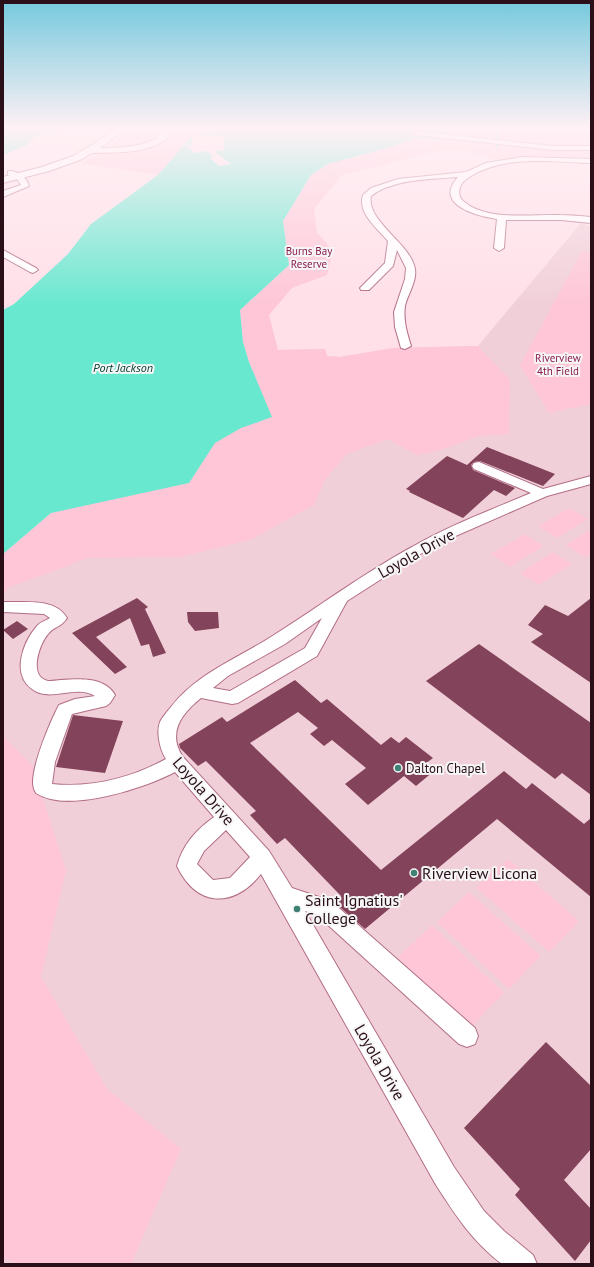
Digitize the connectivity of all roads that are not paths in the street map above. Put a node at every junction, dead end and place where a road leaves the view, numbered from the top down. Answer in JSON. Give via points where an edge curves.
{"nodes":[{"id":1,"x":22,"y":187,"type":"edge"},
{"id":2,"x":378,"y":187,"type":"edge"},
{"id":3,"x":448,"y":187,"type":"edge"},
{"id":4,"x":456,"y":187,"type":"edge"},
{"id":5,"x":3,"y":194,"type":"edge"},
{"id":6,"x":456,"y":197,"type":"junction"},
{"id":7,"x":502,"y":217,"type":"junction"},
{"id":8,"x":591,"y":220,"type":"edge"},
{"id":9,"x":393,"y":241,"type":"junction"},
{"id":10,"x":499,"y":248,"type":"dead end"},
{"id":11,"x":3,"y":253,"type":"edge"},
{"id":12,"x":33,"y":270,"type":"dead end"},
{"id":13,"x":365,"y":288,"type":"dead end"},
{"id":14,"x":405,"y":346,"type":"dead end"},
{"id":15,"x":479,"y":466,"type":"dead end"},
{"id":16,"x":591,"y":480,"type":"edge"},
{"id":17,"x":542,"y":493,"type":"junction"},
{"id":18,"x":340,"y":598,"type":"junction"},
{"id":19,"x":3,"y":607,"type":"edge"},
{"id":20,"x":197,"y":691,"type":"junction"},
{"id":21,"x":177,"y":762,"type":"junction"},
{"id":22,"x":227,"y":818,"type":"junction"},
{"id":23,"x":262,"y":858,"type":"junction"},
{"id":24,"x":285,"y":895,"type":"junction"},
{"id":25,"x":467,"y":1036,"type":"dead end"},
{"id":26,"x":524,"y":1264,"type":"edge"}],
"edges":[{"from":1,"to":5,"type":"street"},
{"from":2,"to":9,"type":"street","via":[[366,196],[365,200],[370,214]]},
{"from":3,"to":6,"type":"street","via":[[448,191]]},
{"from":4,"to":6,"type":"street"},
{"from":6,"to":7,"type":"street","via":[[462,205],[472,210]]},
{"from":7,"to":8,"type":"street","via":[[565,217]]},
{"from":7,"to":10,"type":"street"},
{"from":9,"to":13,"type":"street","via":[[390,264]]},
{"from":9,"to":14,"type":"street","via":[[410,264],[409,284],[400,306],[399,322]]},
{"from":11,"to":12,"type":"street"},
{"from":15,"to":17,"type":"street"},
{"from":16,"to":17,"type":"street","name":"Loyola Drive"},
{"from":17,"to":18,"type":"street","name":"Loyola Drive","via":[[423,547]]},
{"from":18,"to":20,"type":"street","name":"Loyola Drive","via":[[279,640],[222,672]]},
{"from":18,"to":20,"type":"street","via":[[311,652],[232,698]]},
{"from":19,"to":21,"type":"street","via":[[47,609],[59,618],[40,633],[28,664],[31,679],[37,686],[43,688],[79,684],[93,687],[106,695],[103,700],[65,710],[45,765],[41,783],[43,788],[48,792],[77,793],[106,790],[158,772]]},
{"from":20,"to":21,"type":"street","name":"Loyola Drive","via":[[185,701],[166,729],[171,753]]},
{"from":21,"to":22,"type":"street","name":"Loyola Drive"},
{"from":22,"to":23,"type":"street","name":"Loyola Drive"},
{"from":22,"to":23,"type":"street","via":[[205,836],[189,856],[187,866],[196,879],[211,890],[233,887]]},
{"from":23,"to":24,"type":"street","name":"Loyola Drive"},
{"from":24,"to":25,"type":"street","via":[[324,908]]},
{"from":24,"to":26,"type":"street","name":"Loyola Drive","via":[[468,1213],[502,1248]]}]}
